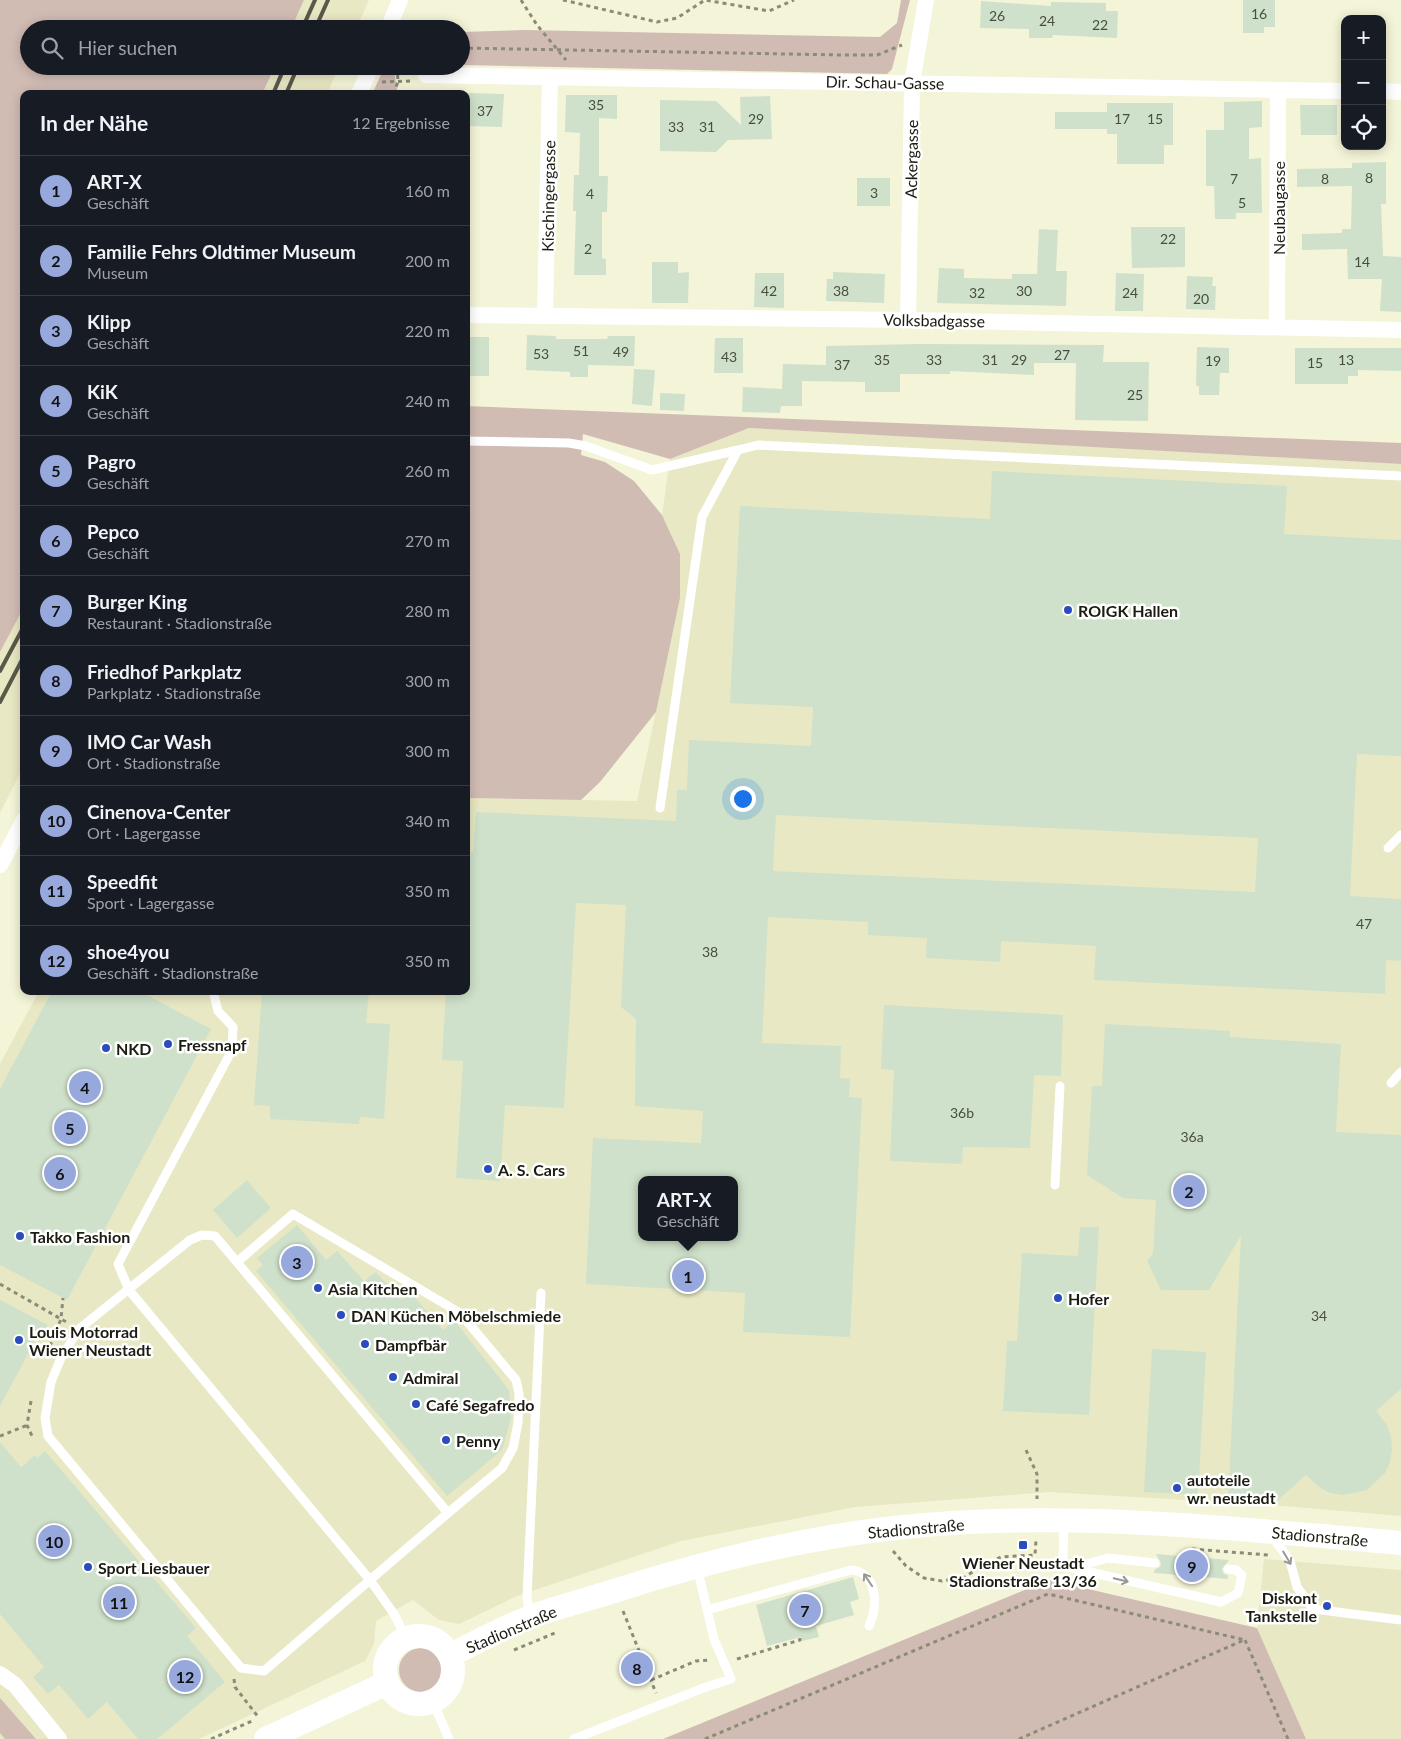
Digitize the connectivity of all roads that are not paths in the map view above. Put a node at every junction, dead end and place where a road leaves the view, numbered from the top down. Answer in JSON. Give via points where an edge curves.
{"nodes":[{"id":1,"x":400,"y":0,"type":"edge"},
{"id":2,"x":926,"y":0,"type":"edge"},
{"id":3,"x":392,"y":20,"type":"edge"},
{"id":4,"x":367,"y":75,"type":"edge"},
{"id":5,"x":426,"y":75,"type":"road end"},
{"id":6,"x":550,"y":77,"type":"junction"},
{"id":7,"x":912,"y":83,"type":"junction"},
{"id":8,"x":361,"y":88,"type":"edge"},
{"id":9,"x":1278,"y":90,"type":"junction"},
{"id":10,"x":1341,"y":91,"type":"edge"},
{"id":11,"x":1386,"y":91,"type":"edge"},
{"id":12,"x":1401,"y":92,"type":"edge"},
{"id":13,"x":470,"y":315,"type":"edge"},
{"id":14,"x":545,"y":316,"type":"junction"},
{"id":15,"x":908,"y":320,"type":"junction"},
{"id":16,"x":1277,"y":327,"type":"junction"},
{"id":17,"x":1401,"y":330,"type":"edge"},
{"id":18,"x":470,"y":441,"type":"edge"},
{"id":19,"x":738,"y":450,"type":"junction"},
{"id":20,"x":1401,"y":476,"type":"edge"},
{"id":21,"x":660,"y":808,"type":"dead end"},
{"id":22,"x":20,"y":828,"type":"edge"},
{"id":23,"x":1401,"y":835,"type":"edge"},
{"id":24,"x":1388,"y":848,"type":"dead end"},
{"id":25,"x":0,"y":865,"type":"edge"},
{"id":26,"x":214,"y":995,"type":"edge"},
{"id":27,"x":1401,"y":1072,"type":"edge"},
{"id":28,"x":1391,"y":1083,"type":"dead end"},
{"id":29,"x":1060,"y":1086,"type":"dead end"},
{"id":30,"x":1055,"y":1184,"type":"dead end"},
{"id":31,"x":237,"y":1262,"type":"junction"},
{"id":32,"x":129,"y":1290,"type":"junction"},
{"id":33,"x":541,"y":1293,"type":"dead end"},
{"id":34,"x":448,"y":1513,"type":"junction"},
{"id":35,"x":1064,"y":1521,"type":"junction"},
{"id":36,"x":1269,"y":1532,"type":"junction"},
{"id":37,"x":1401,"y":1543,"type":"edge"},
{"id":38,"x":1155,"y":1563,"type":"dead end"},
{"id":39,"x":697,"y":1564,"type":"junction"},
{"id":40,"x":1072,"y":1568,"type":"junction"},
{"id":41,"x":1228,"y":1569,"type":"dead end"},
{"id":42,"x":370,"y":1580,"type":"junction"},
{"id":43,"x":707,"y":1610,"type":"junction"},
{"id":44,"x":530,"y":1617,"type":"junction"},
{"id":45,"x":1401,"y":1620,"type":"edge"},
{"id":46,"x":868,"y":1626,"type":"dead end"},
{"id":47,"x":406,"y":1638,"type":"junction"},
{"id":48,"x":450,"y":1655,"type":"junction"},
{"id":49,"x":0,"y":1674,"type":"edge"},
{"id":50,"x":387,"y":1683,"type":"junction"},
{"id":51,"x":433,"y":1702,"type":"junction"},
{"id":52,"x":262,"y":1729,"type":"edge"},
{"id":53,"x":58,"y":1739,"type":"edge"},
{"id":54,"x":449,"y":1739,"type":"edge"},
{"id":55,"x":574,"y":1739,"type":"edge"}],
"edges":[{"from":1,"to":3,"type":"street"},
{"from":2,"to":7,"type":"street","name":"Ackergasse"},
{"from":4,"to":8,"type":"street"},
{"from":5,"to":6,"type":"street","name":"Dir. Schau-Gasse"},
{"from":6,"to":7,"type":"street","name":"Dir. Schau-Gasse"},
{"from":6,"to":14,"type":"street","name":"Kischingergasse"},
{"from":7,"to":9,"type":"street","name":"Dir. Schau-Gasse"},
{"from":7,"to":15,"type":"street","name":"Ackergasse"},
{"from":9,"to":10,"type":"street","name":"Dir. Schau-Gasse"},
{"from":9,"to":16,"type":"street","name":"Neubaugasse"},
{"from":11,"to":12,"type":"street"},
{"from":13,"to":14,"type":"street","name":"Volksbadgasse"},
{"from":14,"to":15,"type":"street","name":"Volksbadgasse"},
{"from":15,"to":16,"type":"street","name":"Volksbadgasse"},
{"from":16,"to":17,"type":"street","name":"Volksbadgasse"},
{"from":18,"to":19,"type":"lane","via":[[569,443],[652,470]]},
{"from":19,"to":20,"type":"lane","via":[[758,445]]},
{"from":19,"to":21,"type":"lane","via":[[702,517]]},
{"from":22,"to":25,"type":"street"},
{"from":23,"to":24,"type":"lane"},
{"from":26,"to":32,"type":"lane","via":[[218,1011],[233,1027],[232,1050],[118,1264]]},
{"from":27,"to":28,"type":"lane"},
{"from":29,"to":30,"type":"lane"},
{"from":31,"to":32,"type":"lane","via":[[215,1236],[202,1235],[190,1240]]},
{"from":31,"to":34,"type":"lane"},
{"from":31,"to":34,"type":"lane","via":[[293,1214],[460,1313],[510,1372],[516,1380],[519,1394],[518,1423],[512,1448],[502,1468]]},
{"from":32,"to":42,"type":"lane"},
{"from":32,"to":42,"type":"lane","via":[[79,1329],[61,1358],[51,1382],[45,1418],[48,1436],[241,1668],[264,1671]]},
{"from":33,"to":44,"type":"lane","via":[[527,1598]]},
{"from":34,"to":42,"type":"lane"},
{"from":35,"to":36,"type":"street","name":"Stadionstraße"},
{"from":35,"to":39,"type":"street","name":"Stadionstraße","via":[[905,1526],[811,1540]]},
{"from":35,"to":40,"type":"lane","via":[[1063,1561]]},
{"from":36,"to":37,"type":"street","name":"Stadionstraße"},
{"from":36,"to":45,"type":"lane","one_way":true,"via":[[1290,1561],[1297,1587],[1313,1609]]},
{"from":38,"to":40,"type":"lane","via":[[1108,1558]]},
{"from":39,"to":43,"type":"lane"},
{"from":39,"to":44,"type":"street","name":"Stadionstraße"},
{"from":40,"to":41,"type":"lane","one_way":true,"via":[[1221,1602],[1238,1593],[1242,1575]]},
{"from":42,"to":47,"type":"lane"},
{"from":46,"to":43,"type":"lane","one_way":true,"via":[[874,1602],[872,1584],[865,1574],[851,1570]]},
{"from":43,"to":55,"type":"lane","via":[[714,1639],[731,1679]]},
{"from":44,"to":48,"type":"street","name":"Stadionstraße"},
{"from":47,"to":48,"type":"street","name":"Stadionstraße","via":[[433,1638]]},
{"from":47,"to":50,"type":"street","via":[[395,1645],[387,1658],[384,1672]]},
{"from":48,"to":51,"type":"street","name":"Stadionstraße","via":[[454,1668],[451,1682],[442,1696]]},
{"from":49,"to":53,"type":"street","via":[[15,1686]]},
{"from":50,"to":51,"type":"street","via":[[405,1702],[420,1705]]},
{"from":50,"to":52,"type":"street"},
{"from":51,"to":54,"type":"lane"}]}
